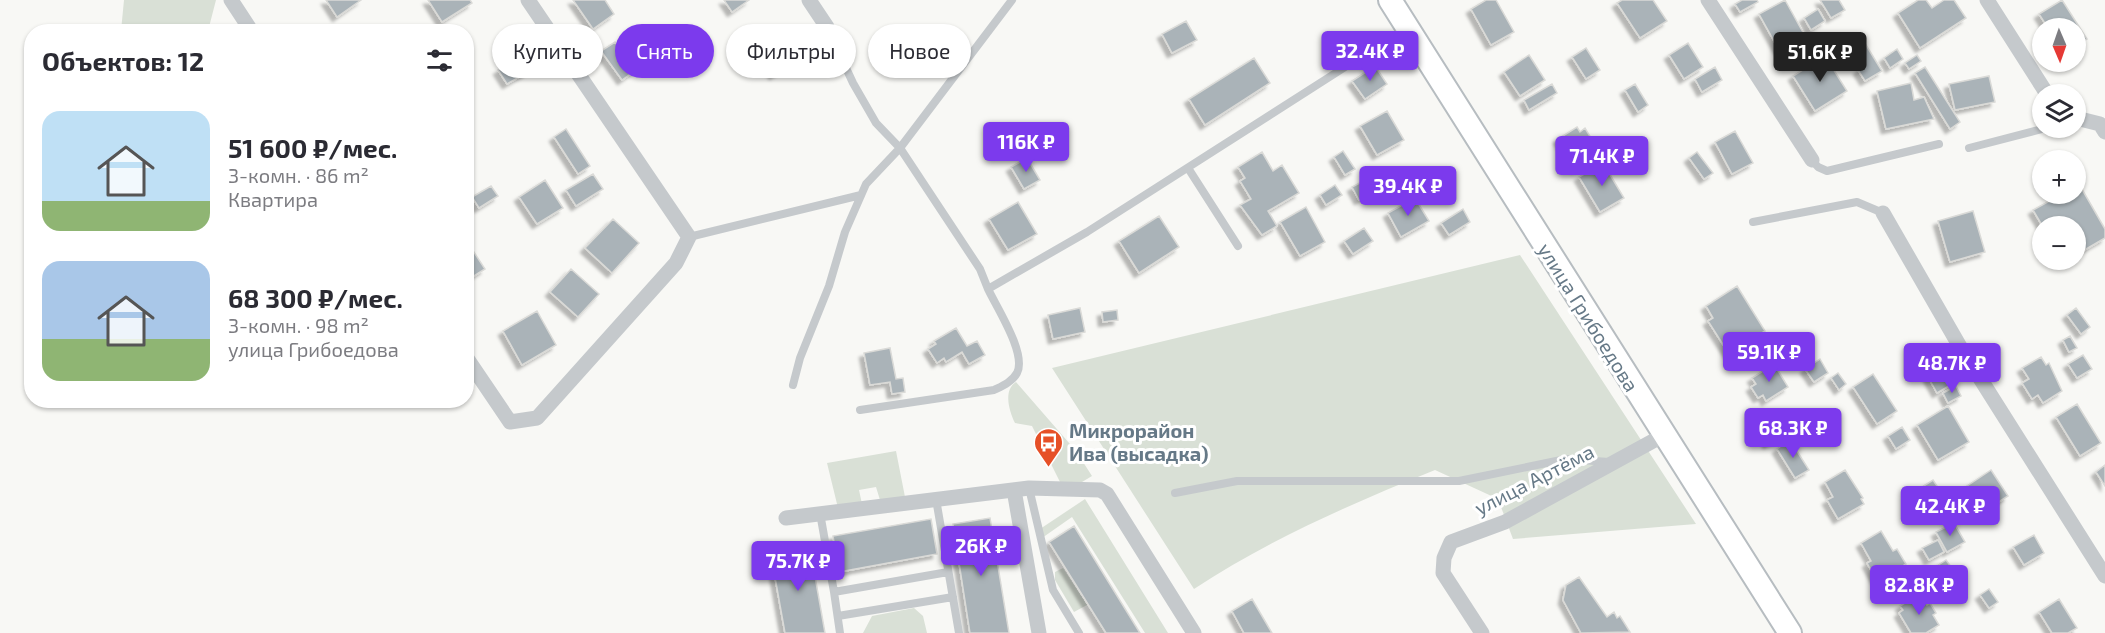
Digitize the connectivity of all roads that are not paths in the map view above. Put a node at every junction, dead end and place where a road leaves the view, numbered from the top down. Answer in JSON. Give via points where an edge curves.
{"nodes":[{"id":1,"x":231,"y":0,"type":"edge"},
{"id":2,"x":528,"y":0,"type":"edge"},
{"id":3,"x":809,"y":0,"type":"edge"},
{"id":4,"x":1012,"y":0,"type":"edge"},
{"id":5,"x":1390,"y":0,"type":"edge"},
{"id":6,"x":1708,"y":0,"type":"edge"},
{"id":7,"x":1987,"y":0,"type":"edge"},
{"id":8,"x":247,"y":24,"type":"edge"},
{"id":9,"x":825,"y":24,"type":"edge"},
{"id":10,"x":1407,"y":27,"type":"junction"},
{"id":11,"x":851,"y":78,"type":"edge"},
{"id":12,"x":2041,"y":84,"type":"edge"},
{"id":13,"x":2086,"y":121,"type":"edge"},
{"id":14,"x":2032,"y":132,"type":"edge"},
{"id":15,"x":2105,"y":132,"type":"edge"},
{"id":16,"x":1939,"y":144,"type":"dead end"},
{"id":17,"x":900,"y":148,"type":"junction"},
{"id":18,"x":1969,"y":148,"type":"dead end"},
{"id":19,"x":1812,"y":160,"type":"joint"},
{"id":20,"x":1188,"y":168,"type":"junction"},
{"id":21,"x":861,"y":195,"type":"junction"},
{"id":22,"x":1883,"y":213,"type":"joint"},
{"id":23,"x":1753,"y":222,"type":"dead end"},
{"id":24,"x":689,"y":237,"type":"junction"},
{"id":25,"x":1238,"y":246,"type":"dead end"},
{"id":26,"x":988,"y":289,"type":"junction"},
{"id":27,"x":474,"y":369,"type":"edge"},
{"id":28,"x":793,"y":385,"type":"dead end"},
{"id":29,"x":860,"y":410,"type":"dead end"},
{"id":30,"x":1664,"y":435,"type":"junction"},
{"id":31,"x":1613,"y":462,"type":"junction"},
{"id":32,"x":1022,"y":489,"type":"junction"},
{"id":33,"x":1175,"y":493,"type":"dead end"},
{"id":34,"x":936,"y":499,"type":"junction"},
{"id":35,"x":820,"y":513,"type":"junction"},
{"id":36,"x":786,"y":518,"type":"dead end"},
{"id":37,"x":948,"y":572,"type":"junction"},
{"id":38,"x":2105,"y":576,"type":"edge"},
{"id":39,"x":834,"y":592,"type":"junction"},
{"id":40,"x":953,"y":597,"type":"junction"},
{"id":41,"x":1068,"y":615,"type":"junction"},
{"id":42,"x":838,"y":616,"type":"junction"},
{"id":43,"x":840,"y":633,"type":"edge"},
{"id":44,"x":959,"y":633,"type":"edge"},
{"id":45,"x":1039,"y":633,"type":"edge"},
{"id":46,"x":1071,"y":633,"type":"edge"},
{"id":47,"x":1079,"y":633,"type":"edge"},
{"id":48,"x":1194,"y":633,"type":"edge"},
{"id":49,"x":1482,"y":633,"type":"edge"},
{"id":50,"x":1790,"y":633,"type":"edge"}],
"edges":[{"from":1,"to":8,"type":"street"},
{"from":2,"to":24,"type":"street"},
{"from":3,"to":9,"type":"street"},
{"from":4,"to":17,"type":"lane"},
{"from":5,"to":10,"type":"street","name":"улица Грибоедова"},
{"from":6,"to":19,"type":"street"},
{"from":7,"to":12,"type":"street"},
{"from":10,"to":20,"type":"lane"},
{"from":10,"to":30,"type":"street","name":"улица Грибоедова"},
{"from":11,"to":17,"type":"lane","via":[[876,123]]},
{"from":13,"to":15,"type":"street","via":[[2100,124]]},
{"from":14,"to":18,"type":"lane"},
{"from":16,"to":19,"type":"lane","via":[[1827,171]]},
{"from":17,"to":21,"type":"lane","via":[[866,184]]},
{"from":17,"to":26,"type":"lane","via":[[980,269]]},
{"from":20,"to":25,"type":"lane"},
{"from":20,"to":26,"type":"lane"},
{"from":21,"to":24,"type":"lane"},
{"from":21,"to":28,"type":"lane"},
{"from":22,"to":23,"type":"lane","via":[[1857,202]]},
{"from":22,"to":38,"type":"street","via":[[1959,345]]},
{"from":24,"to":27,"type":"street","via":[[676,263],[537,418],[510,422]]},
{"from":26,"to":29,"type":"lane","via":[[1020,361],[1017,374],[1008,383],[994,390]]},
{"from":30,"to":31,"type":"street","name":"улица Артёма"},
{"from":30,"to":50,"type":"street","name":"улица Грибоедова"},
{"from":31,"to":33,"type":"lane","via":[[1566,459],[1459,481],[1237,481]]},
{"from":31,"to":49,"type":"street","name":"улица Артёма","via":[[1505,522],[1451,542],[1443,573]]},
{"from":32,"to":34,"type":"street"},
{"from":32,"to":41,"type":"lane","via":[[1053,590]]},
{"from":32,"to":45,"type":"street"},
{"from":32,"to":48,"type":"street","via":[[1104,491]]},
{"from":34,"to":35,"type":"street"},
{"from":34,"to":37,"type":"lane"},
{"from":35,"to":36,"type":"street"},
{"from":35,"to":39,"type":"lane"},
{"from":37,"to":39,"type":"lane"},
{"from":37,"to":40,"type":"lane"},
{"from":39,"to":42,"type":"lane"},
{"from":40,"to":42,"type":"lane"},
{"from":40,"to":44,"type":"lane"},
{"from":41,"to":46,"type":"lane"},
{"from":41,"to":47,"type":"lane"},
{"from":42,"to":43,"type":"lane"}]}
